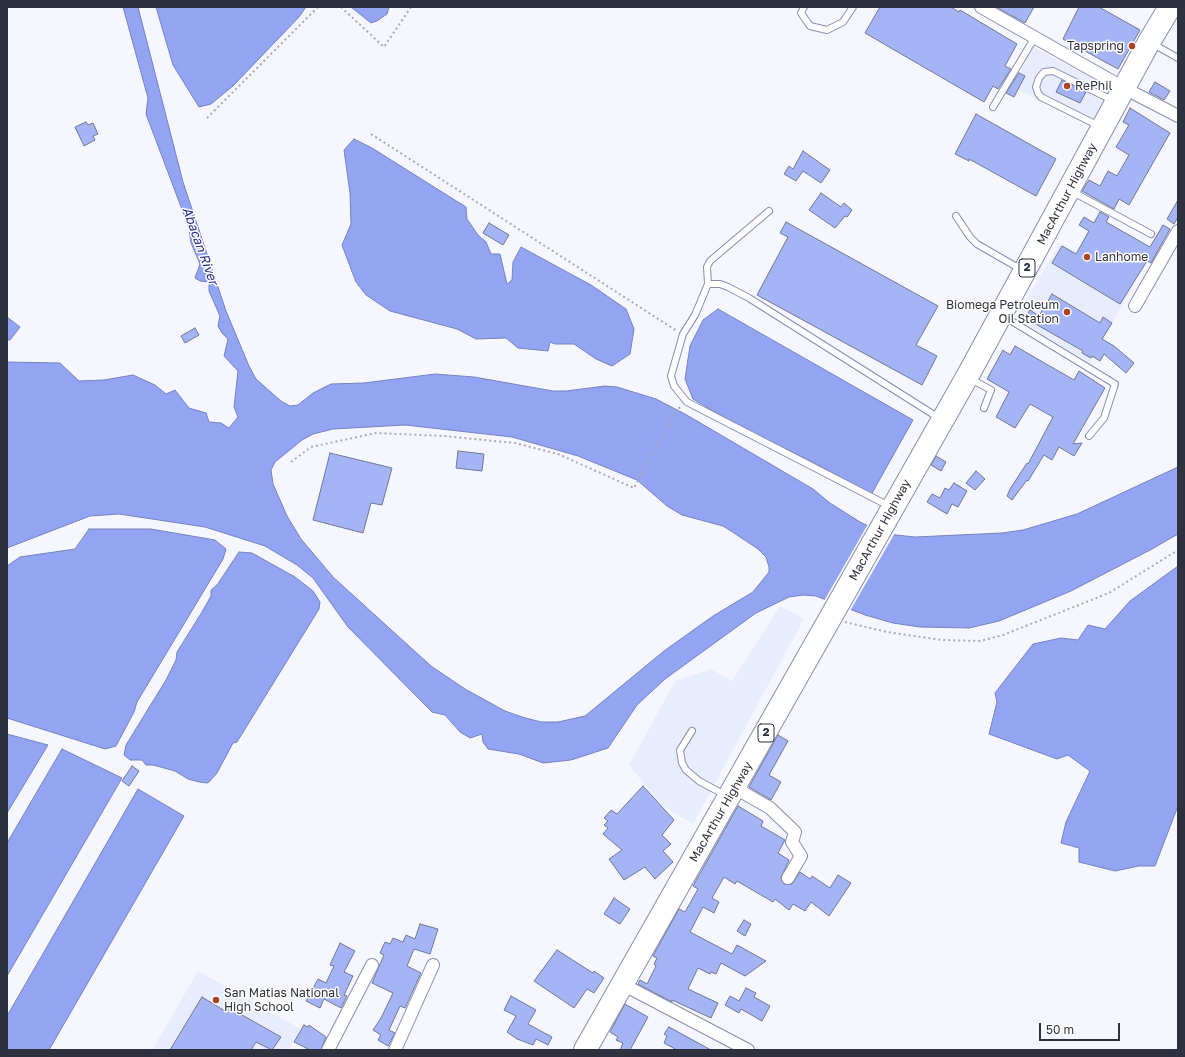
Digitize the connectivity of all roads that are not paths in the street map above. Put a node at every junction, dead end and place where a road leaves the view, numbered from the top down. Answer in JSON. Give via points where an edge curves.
{"nodes":[{"id":1,"x":804,"y":7,"type":"edge"},
{"id":2,"x":853,"y":7,"type":"edge"},
{"id":3,"x":981,"y":7,"type":"edge"},
{"id":4,"x":1170,"y":7,"type":"edge"},
{"id":5,"x":1035,"y":36,"type":"junction"},
{"id":6,"x":1149,"y":42,"type":"junction"},
{"id":7,"x":1178,"y":58,"type":"edge"},
{"id":8,"x":1120,"y":95,"type":"junction"},
{"id":9,"x":993,"y":107,"type":"dead end"},
{"id":10,"x":1178,"y":116,"type":"edge"},
{"id":11,"x":1102,"y":128,"type":"junction"},
{"id":12,"x":1069,"y":190,"type":"junction"},
{"id":13,"x":769,"y":211,"type":"dead end"},
{"id":14,"x":956,"y":216,"type":"dead end"},
{"id":15,"x":1178,"y":231,"type":"edge"},
{"id":16,"x":1151,"y":234,"type":"dead end"},
{"id":17,"x":1025,"y":271,"type":"junction"},
{"id":18,"x":708,"y":284,"type":"junction"},
{"id":19,"x":1135,"y":306,"type":"dead end"},
{"id":20,"x":1001,"y":315,"type":"junction"},
{"id":21,"x":967,"y":377,"type":"junction"},
{"id":22,"x":984,"y":408,"type":"dead end"},
{"id":23,"x":942,"y":420,"type":"junction"},
{"id":24,"x":1090,"y":436,"type":"dead end"},
{"id":25,"x":887,"y":517,"type":"junction"},
{"id":26,"x":692,"y":731,"type":"dead end"},
{"id":27,"x":732,"y":793,"type":"junction"},
{"id":28,"x":788,"y":878,"type":"dead end"},
{"id":29,"x":372,"y":965,"type":"dead end"},
{"id":30,"x":433,"y":965,"type":"dead end"},
{"id":31,"x":622,"y":984,"type":"junction"},
{"id":32,"x":328,"y":1050,"type":"edge"},
{"id":33,"x":395,"y":1050,"type":"edge"},
{"id":34,"x":585,"y":1050,"type":"edge"},
{"id":35,"x":748,"y":1050,"type":"edge"}],
"edges":[{"from":1,"to":2,"type":"lane","via":[[801,13],[810,26],[826,30],[842,22]]},
{"from":3,"to":5,"type":"street"},
{"from":4,"to":6,"type":"highway","name":"MacArthur Highway","number":"2"},
{"from":5,"to":8,"type":"street"},
{"from":5,"to":9,"type":"lane"},
{"from":6,"to":7,"type":"lane"},
{"from":6,"to":8,"type":"highway","name":"MacArthur Highway","number":"2"},
{"from":8,"to":10,"type":"street"},
{"from":8,"to":11,"type":"highway","name":"MacArthur Highway","number":"2"},
{"from":8,"to":11,"type":"lane","via":[[1053,71],[1044,72],[1039,78],[1036,87],[1041,97]]},
{"from":11,"to":12,"type":"highway","name":"MacArthur Highway","number":"2"},
{"from":12,"to":16,"type":"lane"},
{"from":12,"to":17,"type":"highway","name":"MacArthur Highway","number":"2"},
{"from":13,"to":18,"type":"lane","via":[[710,261],[707,267]]},
{"from":14,"to":17,"type":"lane","via":[[977,244]]},
{"from":15,"to":19,"type":"street"},
{"from":17,"to":20,"type":"highway","name":"MacArthur Highway","number":"2"},
{"from":18,"to":23,"type":"lane","via":[[720,284],[749,298]]},
{"from":18,"to":25,"type":"lane","via":[[695,315],[683,334],[671,376],[674,386],[687,402]]},
{"from":20,"to":21,"type":"highway","name":"MacArthur Highway","number":"2"},
{"from":20,"to":24,"type":"lane","via":[[1115,384],[1104,418]]},
{"from":21,"to":22,"type":"lane","via":[[991,390]]},
{"from":21,"to":23,"type":"highway","name":"MacArthur Highway","number":"2"},
{"from":23,"to":25,"type":"highway","name":"MacArthur Highway","number":"2"},
{"from":25,"to":27,"type":"highway","name":"MacArthur Highway","number":"2"},
{"from":26,"to":27,"type":"lane","via":[[680,750],[686,770],[699,781]]},
{"from":27,"to":28,"type":"street","via":[[770,808],[795,832],[792,842],[801,856]]},
{"from":27,"to":31,"type":"highway","name":"MacArthur Highway","number":"2"},
{"from":29,"to":32,"type":"street"},
{"from":30,"to":33,"type":"street"},
{"from":31,"to":34,"type":"highway","name":"MacArthur Highway","number":"2"},
{"from":31,"to":35,"type":"street"}]}
